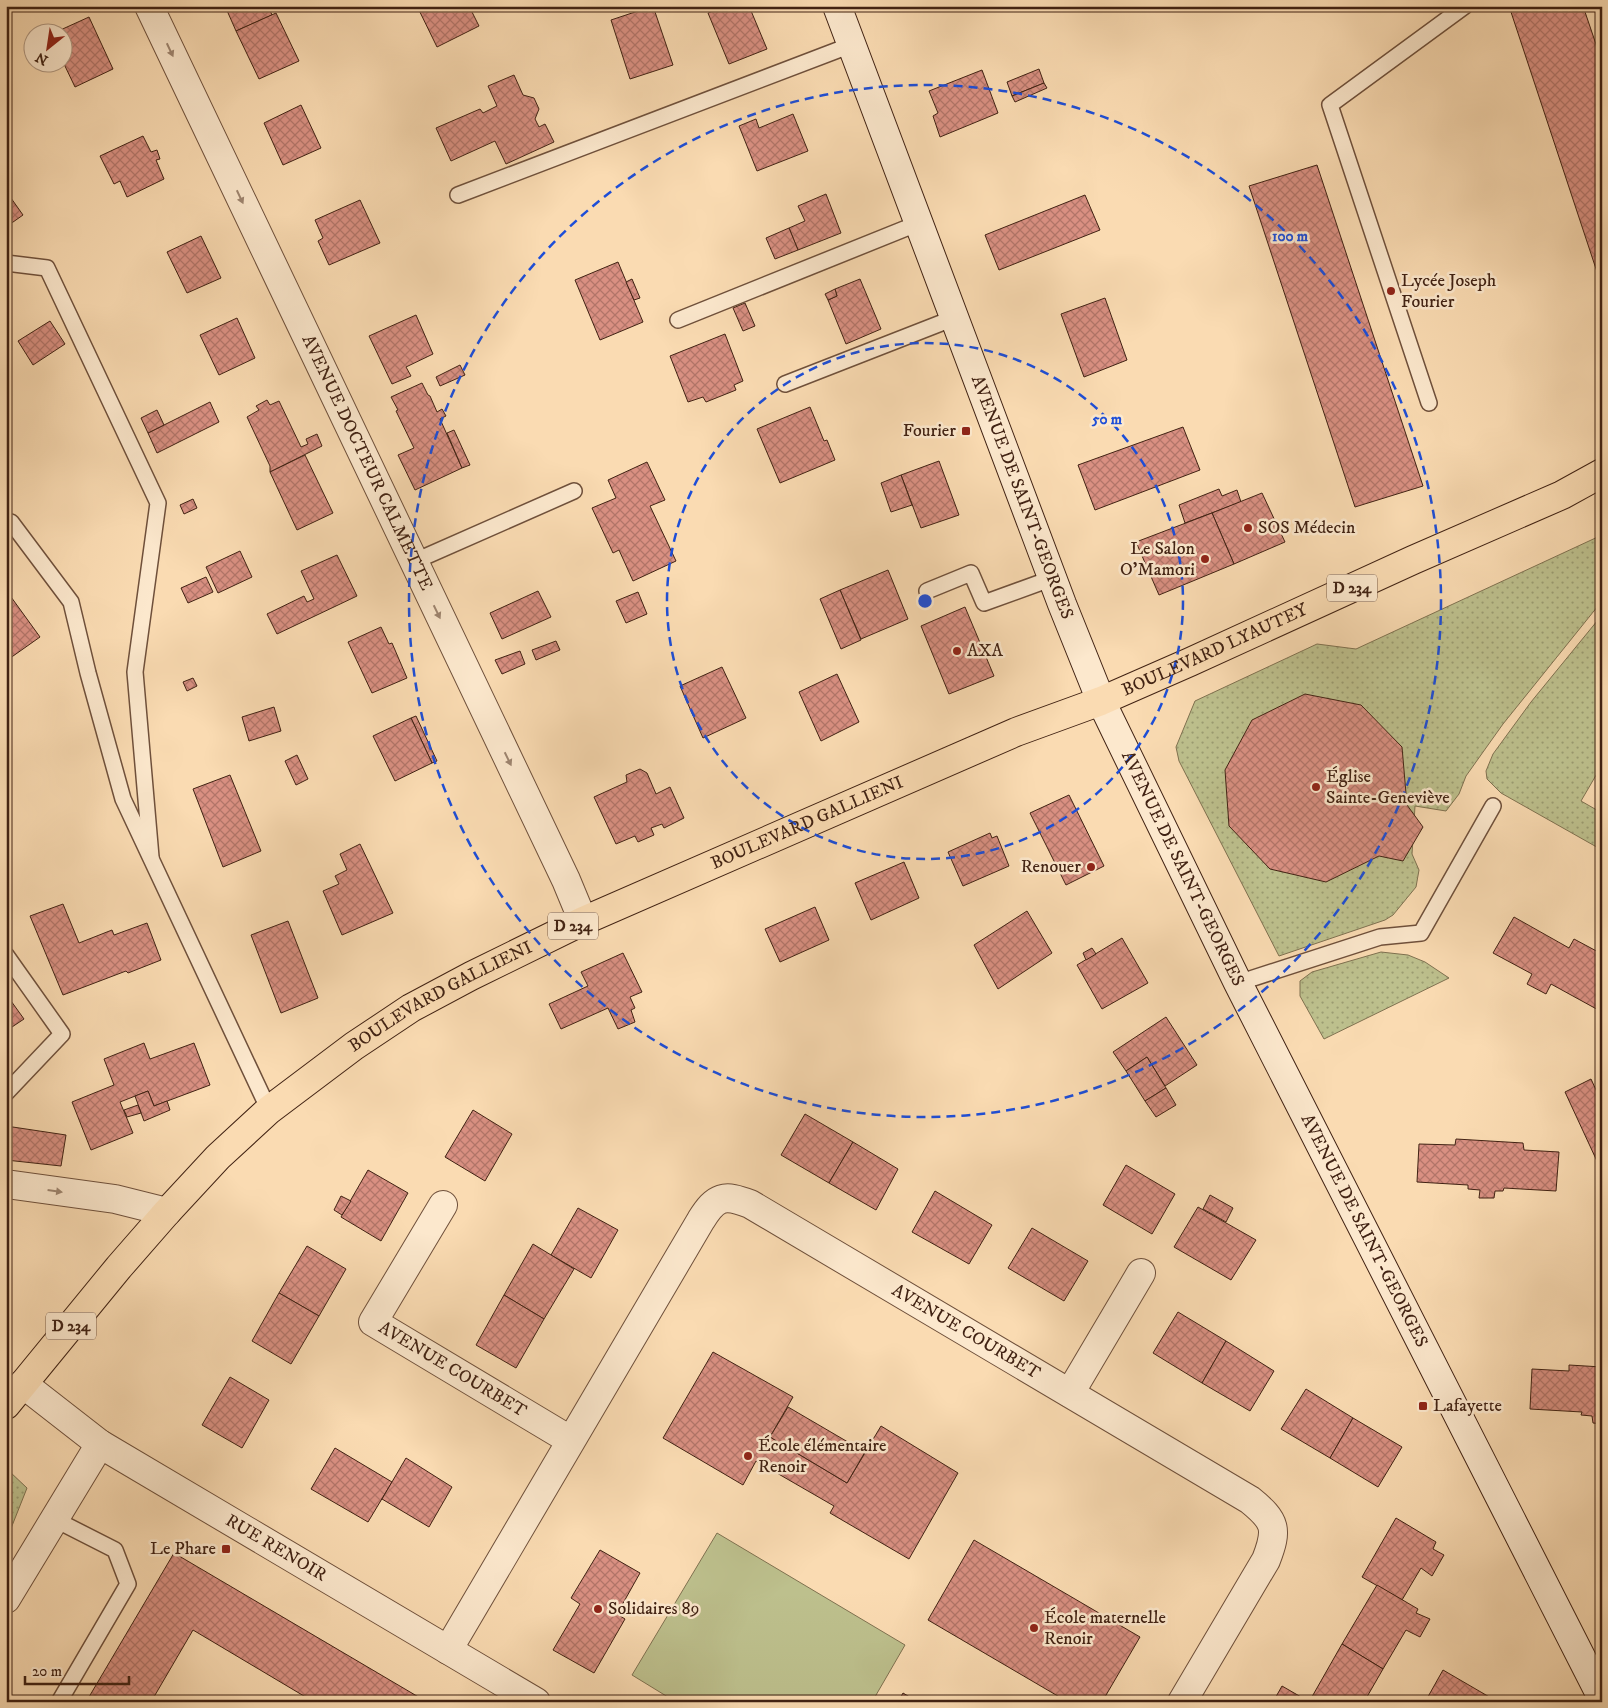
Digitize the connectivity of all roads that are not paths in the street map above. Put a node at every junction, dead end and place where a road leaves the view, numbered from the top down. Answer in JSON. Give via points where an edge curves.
{"nodes":[{"id":1,"x":149,"y":6,"type":"edge"},
{"id":2,"x":837,"y":6,"type":"edge"},
{"id":3,"x":1465,"y":6,"type":"edge"},
{"id":4,"x":851,"y":45,"type":"junction"},
{"id":5,"x":458,"y":195,"type":"dead end"},
{"id":6,"x":919,"y":223,"type":"junction"},
{"id":7,"x":6,"y":263,"type":"edge"},
{"id":8,"x":954,"y":318,"type":"junction"},
{"id":9,"x":678,"y":320,"type":"dead end"},
{"id":10,"x":785,"y":384,"type":"dead end"},
{"id":11,"x":1430,"y":403,"type":"dead end"},
{"id":12,"x":1602,"y":473,"type":"edge"},
{"id":13,"x":574,"y":491,"type":"dead end"},
{"id":14,"x":6,"y":525,"type":"edge"},
{"id":15,"x":413,"y":562,"type":"junction"},
{"id":16,"x":1053,"y":578,"type":"junction"},
{"id":17,"x":928,"y":591,"type":"dead end"},
{"id":18,"x":1101,"y":701,"type":"junction"},
{"id":19,"x":1492,"y":806,"type":"dead end"},
{"id":20,"x":151,"y":857,"type":"junction"},
{"id":21,"x":584,"y":921,"type":"junction"},
{"id":22,"x":6,"y":955,"type":"edge"},
{"id":23,"x":1238,"y":983,"type":"junction"},
{"id":24,"x":6,"y":1093,"type":"edge"},
{"id":25,"x":269,"y":1110,"type":"junction"},
{"id":26,"x":6,"y":1184,"type":"edge"},
{"id":27,"x":443,"y":1205,"type":"dead end"},
{"id":28,"x":167,"y":1212,"type":"junction"},
{"id":29,"x":1141,"y":1273,"type":"dead end"},
{"id":30,"x":23,"y":1384,"type":"junction"},
{"id":31,"x":1070,"y":1393,"type":"junction"},
{"id":32,"x":6,"y":1405,"type":"edge"},
{"id":33,"x":570,"y":1440,"type":"junction"},
{"id":34,"x":100,"y":1444,"type":"junction"},
{"id":35,"x":54,"y":1519,"type":"junction"},
{"id":36,"x":6,"y":1599,"type":"edge"},
{"id":37,"x":448,"y":1650,"type":"junction"},
{"id":38,"x":1602,"y":1698,"type":"edge"},
{"id":39,"x":59,"y":1702,"type":"edge"},
{"id":40,"x":536,"y":1702,"type":"edge"},
{"id":41,"x":1182,"y":1702,"type":"edge"}],
"edges":[{"from":1,"to":15,"type":"street","name":"AVENUE DOCTEUR CALMETTE","one_way":true},
{"from":2,"to":4,"type":"street","name":"AVENUE DE SAINT-GEORGES"},
{"from":3,"to":11,"type":"lane","via":[[1330,105]]},
{"from":4,"to":5,"type":"lane"},
{"from":4,"to":6,"type":"street","name":"AVENUE DE SAINT-GEORGES"},
{"from":6,"to":8,"type":"street","name":"AVENUE DE SAINT-GEORGES"},
{"from":6,"to":9,"type":"lane"},
{"from":7,"to":20,"type":"lane","via":[[46,268],[158,504],[135,672]]},
{"from":8,"to":10,"type":"lane"},
{"from":8,"to":16,"type":"street","name":"AVENUE DE SAINT-GEORGES"},
{"from":12,"to":18,"type":"main road","name":"BOULEVARD LYAUTEY","number":"D 234","via":[[1562,495]]},
{"from":13,"to":15,"type":"lane"},
{"from":14,"to":20,"type":"lane","via":[[11,522],[71,602],[123,799]]},
{"from":15,"to":21,"type":"street","name":"AVENUE DOCTEUR CALMETTE","one_way":true},
{"from":16,"to":17,"type":"lane","via":[[984,603],[971,573]]},
{"from":16,"to":18,"type":"street","name":"AVENUE DE SAINT-GEORGES"},
{"from":18,"to":21,"type":"main road","name":"BOULEVARD GALLIENI","number":"D 234","via":[[1016,732]]},
{"from":18,"to":23,"type":"street","name":"AVENUE DE SAINT-GEORGES"},
{"from":19,"to":23,"type":"lane","via":[[1421,933],[1380,937]]},
{"from":20,"to":25,"type":"lane"},
{"from":21,"to":25,"type":"main road","name":"BOULEVARD GALLIENI","number":"D 234","via":[[411,1008]]},
{"from":22,"to":24,"type":"lane","via":[[62,1034]]},
{"from":23,"to":38,"type":"street","name":"AVENUE DE SAINT-GEORGES"},
{"from":25,"to":28,"type":"main road","name":"BOULEVARD GALLIENI","number":"D 234","via":[[218,1157]]},
{"from":26,"to":28,"type":"street","one_way":true,"via":[[115,1199]]},
{"from":27,"to":33,"type":"street","name":"AVENUE COURBET","via":[[373,1322]]},
{"from":28,"to":30,"type":"main road","name":"BOULEVARD GALLIENI","number":"D 234"},
{"from":29,"to":31,"type":"street"},
{"from":30,"to":32,"type":"main road","name":"BOULEVARD GALLIENI","number":"D 234"},
{"from":30,"to":34,"type":"street","name":"RUE RENOIR"},
{"from":31,"to":33,"type":"street","name":"AVENUE COURBET","via":[[750,1204],[735,1198],[721,1199],[710,1206],[701,1220]]},
{"from":31,"to":41,"type":"street","name":"AVENUE COURBET","via":[[1250,1500],[1265,1511],[1273,1526],[1273,1543],[1266,1560]]},
{"from":33,"to":37,"type":"street","name":"AVENUE COURBET"},
{"from":34,"to":35,"type":"street"},
{"from":34,"to":37,"type":"street","name":"RUE RENOIR"},
{"from":35,"to":36,"type":"street"},
{"from":35,"to":39,"type":"lane","via":[[115,1550],[128,1584]]},
{"from":37,"to":40,"type":"street","name":"RUE RENOIR"}]}
